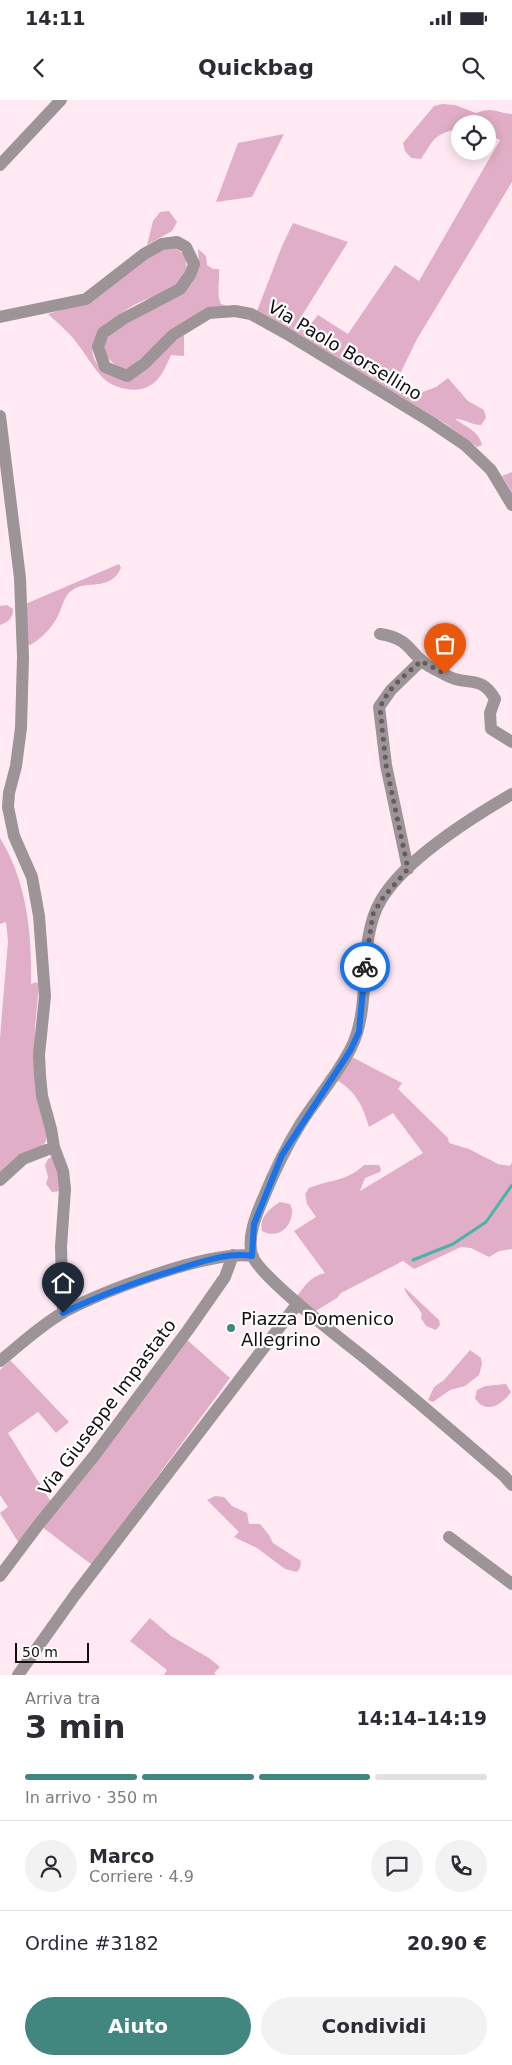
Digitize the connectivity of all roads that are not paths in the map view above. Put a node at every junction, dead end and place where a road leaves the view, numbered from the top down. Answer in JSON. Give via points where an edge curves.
{"nodes":[{"id":1,"x":61,"y":100,"type":"edge"},
{"id":2,"x":0,"y":165,"type":"edge"},
{"id":3,"x":0,"y":317,"type":"edge"},
{"id":4,"x":0,"y":416,"type":"edge"},
{"id":5,"x":512,"y":504,"type":"edge"},
{"id":6,"x":380,"y":634,"type":"dead end"},
{"id":7,"x":421,"y":661,"type":"junction"},
{"id":8,"x":512,"y":742,"type":"edge"},
{"id":9,"x":512,"y":794,"type":"edge"},
{"id":10,"x":408,"y":869,"type":"junction"},
{"id":11,"x":54,"y":1147,"type":"junction"},
{"id":12,"x":0,"y":1180,"type":"edge"},
{"id":13,"x":233,"y":1255,"type":"junction"},
{"id":14,"x":252,"y":1256,"type":"junction"},
{"id":15,"x":298,"y":1303,"type":"junction"},
{"id":16,"x":63,"y":1313,"type":"junction"},
{"id":17,"x":0,"y":1361,"type":"edge"},
{"id":18,"x":512,"y":1485,"type":"edge"},
{"id":19,"x":449,"y":1537,"type":"dead end"},
{"id":20,"x":0,"y":1576,"type":"edge"},
{"id":21,"x":512,"y":1584,"type":"edge"},
{"id":22,"x":18,"y":1675,"type":"edge"}],
"edges":[{"from":1,"to":2,"type":"street"},
{"from":3,"to":5,"type":"street","name":"Via Paolo Borsellino","via":[[86,299],[144,254],[162,244],[177,242],[192,258],[194,264],[190,275],[180,289],[103,333],[98,347],[105,368],[127,376],[173,335],[209,313],[235,311],[251,314],[465,445],[491,470]]},
{"from":4,"to":11,"type":"street","via":[[20,578],[23,657],[21,728],[8,807],[14,836],[32,877],[39,916],[45,996],[40,1075]]},
{"from":6,"to":7,"type":"street","via":[[407,643]]},
{"from":7,"to":8,"type":"street","via":[[454,679],[477,682],[487,688],[494,699],[490,713],[491,729]]},
{"from":7,"to":10,"type":"street","via":[[383,699],[380,708],[386,765]]},
{"from":9,"to":10,"type":"street","via":[[433,846]]},
{"from":10,"to":14,"type":"street","via":[[373,914],[359,1032],[282,1155],[254,1224]]},
{"from":11,"to":12,"type":"street","via":[[23,1159]]},
{"from":11,"to":16,"type":"street","via":[[65,1189]]},
{"from":13,"to":14,"type":"street"},
{"from":13,"to":16,"type":"street","via":[[195,1263],[103,1293]]},
{"from":13,"to":20,"type":"street","name":"Via Giuseppe Impastato","via":[[225,1277],[188,1330]]},
{"from":14,"to":15,"type":"street","via":[[260,1268]]},
{"from":15,"to":18,"type":"street"},
{"from":15,"to":22,"type":"street","via":[[75,1595]]},
{"from":16,"to":17,"type":"street"},
{"from":19,"to":21,"type":"street"}]}
